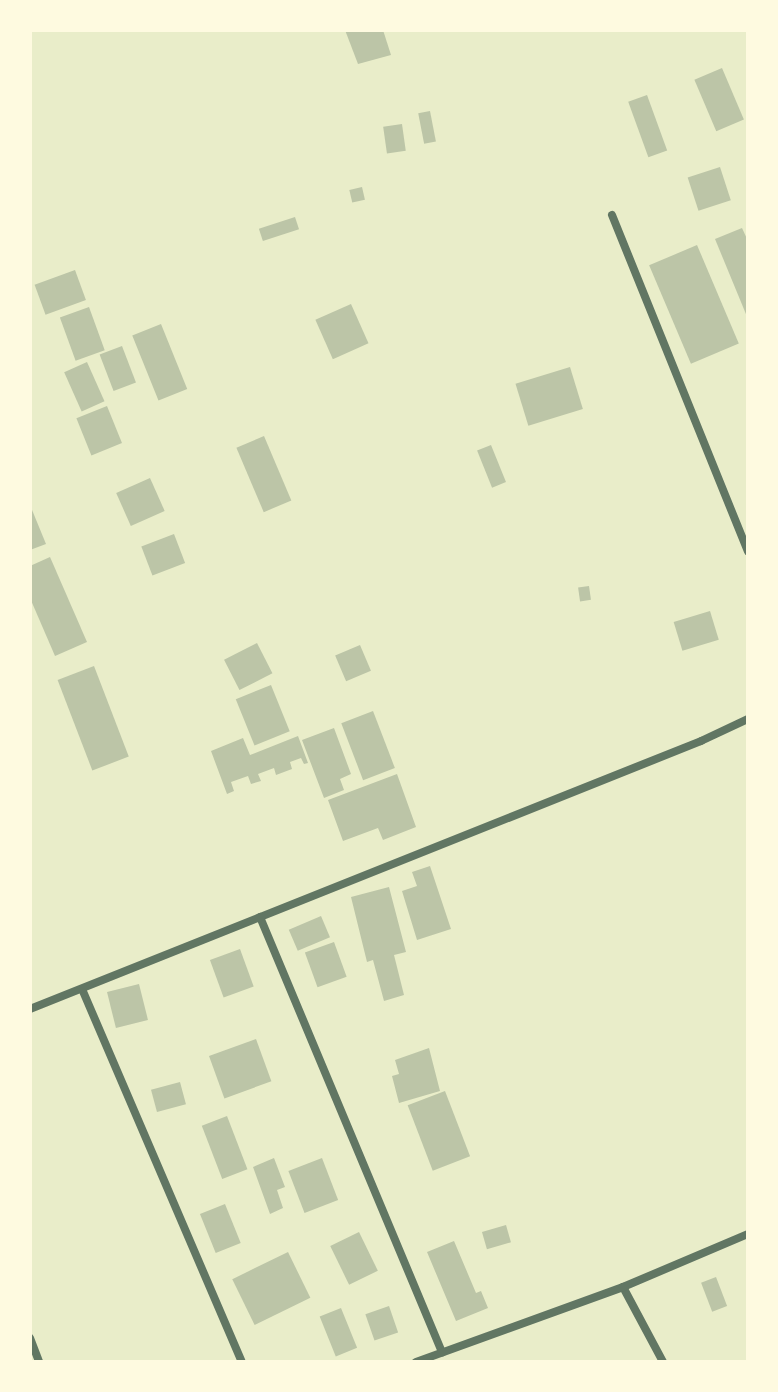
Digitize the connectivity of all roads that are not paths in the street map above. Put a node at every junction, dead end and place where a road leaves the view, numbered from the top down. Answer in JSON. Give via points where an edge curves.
{"nodes":[{"id":1,"x":612,"y":215,"type":"dead end"},
{"id":2,"x":748,"y":552,"type":"edge"},
{"id":3,"x":748,"y":719,"type":"edge"},
{"id":4,"x":260,"y":917,"type":"junction"},
{"id":5,"x":82,"y":989,"type":"junction"},
{"id":6,"x":30,"y":1009,"type":"edge"},
{"id":7,"x":748,"y":1234,"type":"edge"},
{"id":8,"x":623,"y":1287,"type":"junction"},
{"id":9,"x":30,"y":1338,"type":"edge"},
{"id":10,"x":442,"y":1352,"type":"junction"},
{"id":11,"x":39,"y":1362,"type":"edge"},
{"id":12,"x":242,"y":1362,"type":"edge"},
{"id":13,"x":416,"y":1362,"type":"edge"},
{"id":14,"x":663,"y":1362,"type":"edge"}],
"edges":[{"from":1,"to":2,"type":"street"},
{"from":3,"to":4,"type":"street"},
{"from":4,"to":5,"type":"street"},
{"from":4,"to":10,"type":"street"},
{"from":5,"to":6,"type":"street"},
{"from":5,"to":12,"type":"street"},
{"from":7,"to":8,"type":"street"},
{"from":8,"to":10,"type":"street"},
{"from":8,"to":14,"type":"street"},
{"from":9,"to":11,"type":"street"},
{"from":10,"to":13,"type":"street"}]}
